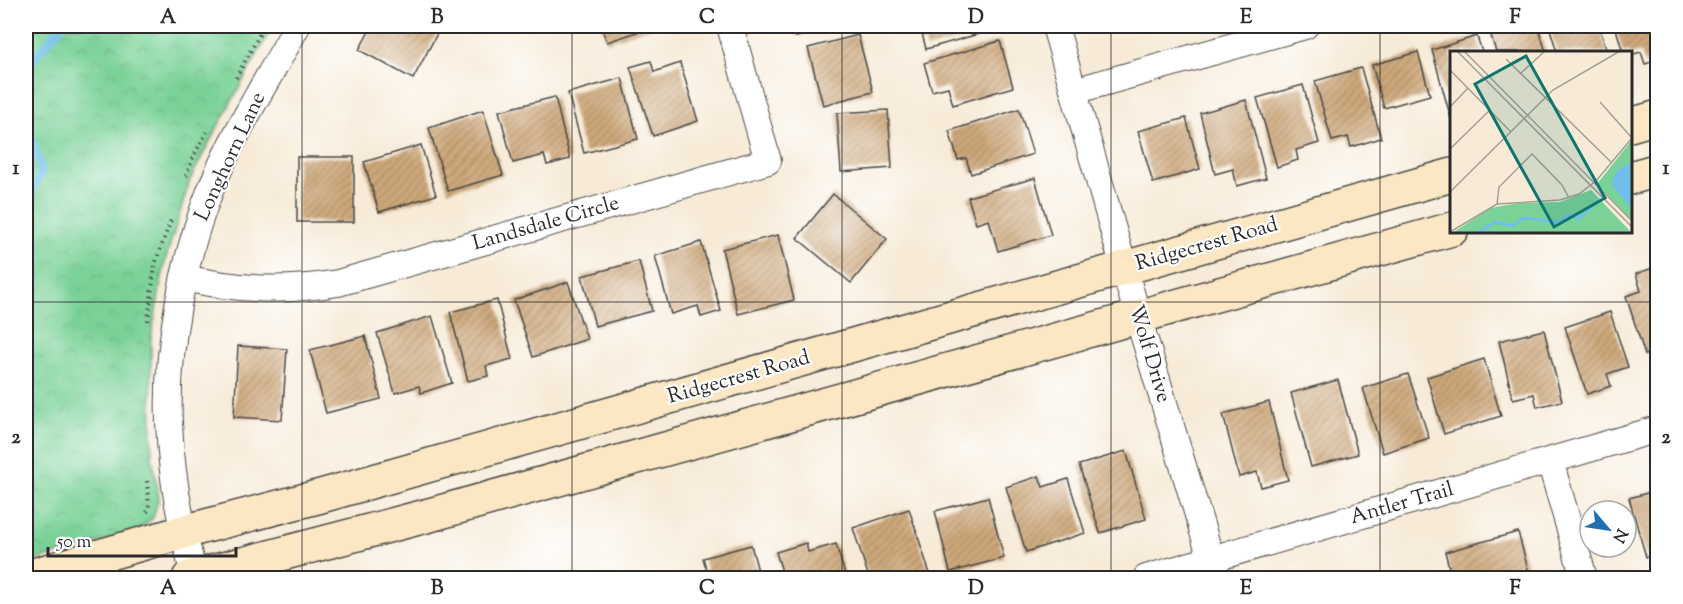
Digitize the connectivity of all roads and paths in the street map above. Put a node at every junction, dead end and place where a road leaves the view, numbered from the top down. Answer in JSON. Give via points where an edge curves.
{"nodes":[{"id":1,"x":297,"y":26,"type":"edge"},
{"id":2,"x":730,"y":26,"type":"edge"},
{"id":3,"x":1055,"y":26,"type":"edge"},
{"id":4,"x":1305,"y":26,"type":"edge"},
{"id":5,"x":1074,"y":91,"type":"junction"},
{"id":6,"x":1658,"y":117,"type":"edge"},
{"id":7,"x":1632,"y":124,"type":"edge"},
{"id":8,"x":1658,"y":170,"type":"edge"},
{"id":9,"x":1450,"y":176,"type":"edge"},
{"id":10,"x":1632,"y":177,"type":"edge"},
{"id":11,"x":1450,"y":230,"type":"edge"},
{"id":12,"x":1124,"y":268,"type":"junction"},
{"id":13,"x":184,"y":278,"type":"junction"},
{"id":14,"x":1138,"y":317,"type":"junction"},
{"id":15,"x":1658,"y":429,"type":"edge"},
{"id":16,"x":1550,"y":461,"type":"junction"},
{"id":17,"x":183,"y":532,"type":"junction"},
{"id":18,"x":1214,"y":569,"type":"edge"},
{"id":19,"x":26,"y":577,"type":"edge"},
{"id":20,"x":193,"y":578,"type":"edge"},
{"id":21,"x":1146,"y":579,"type":"edge"},
{"id":22,"x":1584,"y":579,"type":"edge"}],
"edges":[{"from":1,"to":13,"type":"street","name":"Longhorn Lane","via":[[210,190]]},
{"from":2,"to":13,"type":"street","name":"Landsdale Circle","via":[[768,161],[338,283],[266,290]]},
{"from":3,"to":5,"type":"street","name":"Wolf Drive"},
{"from":4,"to":5,"type":"street"},
{"from":5,"to":12,"type":"street","name":"Wolf Drive"},
{"from":6,"to":7,"type":"main road"},
{"from":8,"to":10,"type":"main road"},
{"from":9,"to":12,"type":"main road","name":"Ridgecrest Road"},
{"from":11,"to":14,"type":"main road"},
{"from":12,"to":14,"type":"street","name":"Wolf Drive"},
{"from":12,"to":17,"type":"main road","name":"Ridgecrest Road"},
{"from":13,"to":17,"type":"street","name":"Longhorn Lane","via":[[171,358],[169,420]]},
{"from":14,"to":18,"type":"street","name":"Wolf Drive"},
{"from":14,"to":20,"type":"main road"},
{"from":15,"to":16,"type":"street","name":"Antler Trail"},
{"from":16,"to":18,"type":"street","name":"Antler Trail"},
{"from":16,"to":22,"type":"street"},
{"from":17,"to":19,"type":"main road","name":"Ridgecrest Road"},
{"from":17,"to":20,"type":"street","name":"Longhorn Lane"},
{"from":18,"to":21,"type":"street","name":"Antler Trail"}]}
